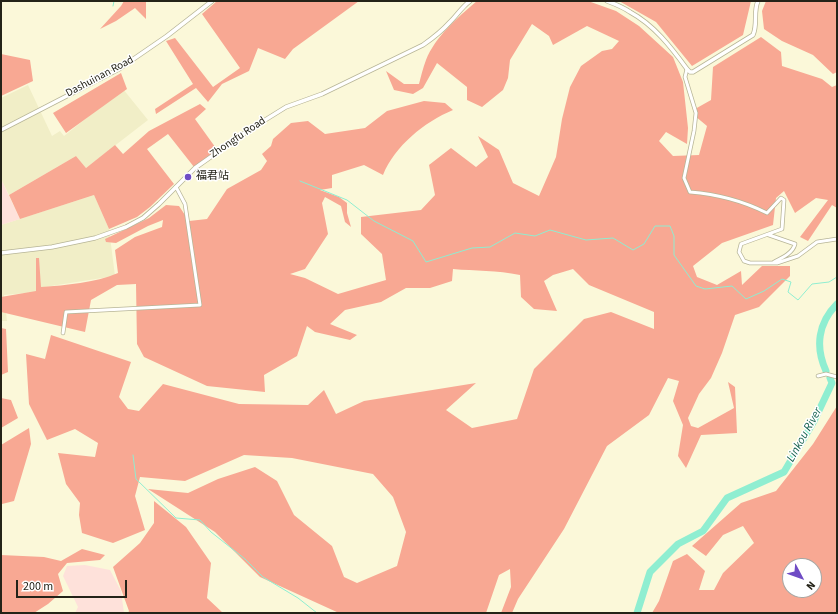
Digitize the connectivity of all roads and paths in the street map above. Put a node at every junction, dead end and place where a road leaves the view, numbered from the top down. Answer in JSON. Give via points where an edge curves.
{"nodes":[{"id":1,"x":212,"y":1,"type":"edge"},
{"id":2,"x":470,"y":1,"type":"edge"},
{"id":3,"x":607,"y":1,"type":"edge"},
{"id":4,"x":758,"y":1,"type":"edge"},
{"id":5,"x":687,"y":69,"type":"junction"},
{"id":6,"x":1,"y":130,"type":"edge"},
{"id":7,"x":176,"y":187,"type":"junction"},
{"id":8,"x":769,"y":235,"type":"junction"},
{"id":9,"x":837,"y":239,"type":"edge"},
{"id":10,"x":1,"y":253,"type":"edge"},
{"id":11,"x":772,"y":262,"type":"junction"},
{"id":12,"x":63,"y":333,"type":"dead end"},
{"id":13,"x":818,"y":376,"type":"dead end"},
{"id":14,"x":837,"y":378,"type":"edge"}],
"edges":[{"from":1,"to":6,"type":"street","name":"Dashuinan Road","via":[[119,69]]},
{"from":2,"to":7,"type":"street","name":"Zhongfu Road","via":[[450,23],[423,45],[322,94],[286,107],[201,164]]},
{"from":3,"to":5,"type":"street","via":[[648,24]]},
{"from":4,"to":5,"type":"street","via":[[753,35],[698,70],[690,72]]},
{"from":5,"to":8,"type":"street","via":[[685,77],[696,113],[684,178],[690,192],[743,202],[767,213],[781,198],[784,200],[782,229]]},
{"from":7,"to":10,"type":"street","name":"Zhongfu Road","via":[[144,218],[126,227],[95,238],[52,247]]},
{"from":7,"to":12,"type":"street","via":[[185,204],[200,305],[66,312]]},
{"from":8,"to":11,"type":"street","via":[[795,244],[791,252]]},
{"from":8,"to":11,"type":"street","via":[[741,244],[739,252],[744,261],[750,263]]},
{"from":9,"to":11,"type":"street","via":[[817,242],[798,256]]},
{"from":13,"to":14,"type":"street","via":[[826,374]]}]}
